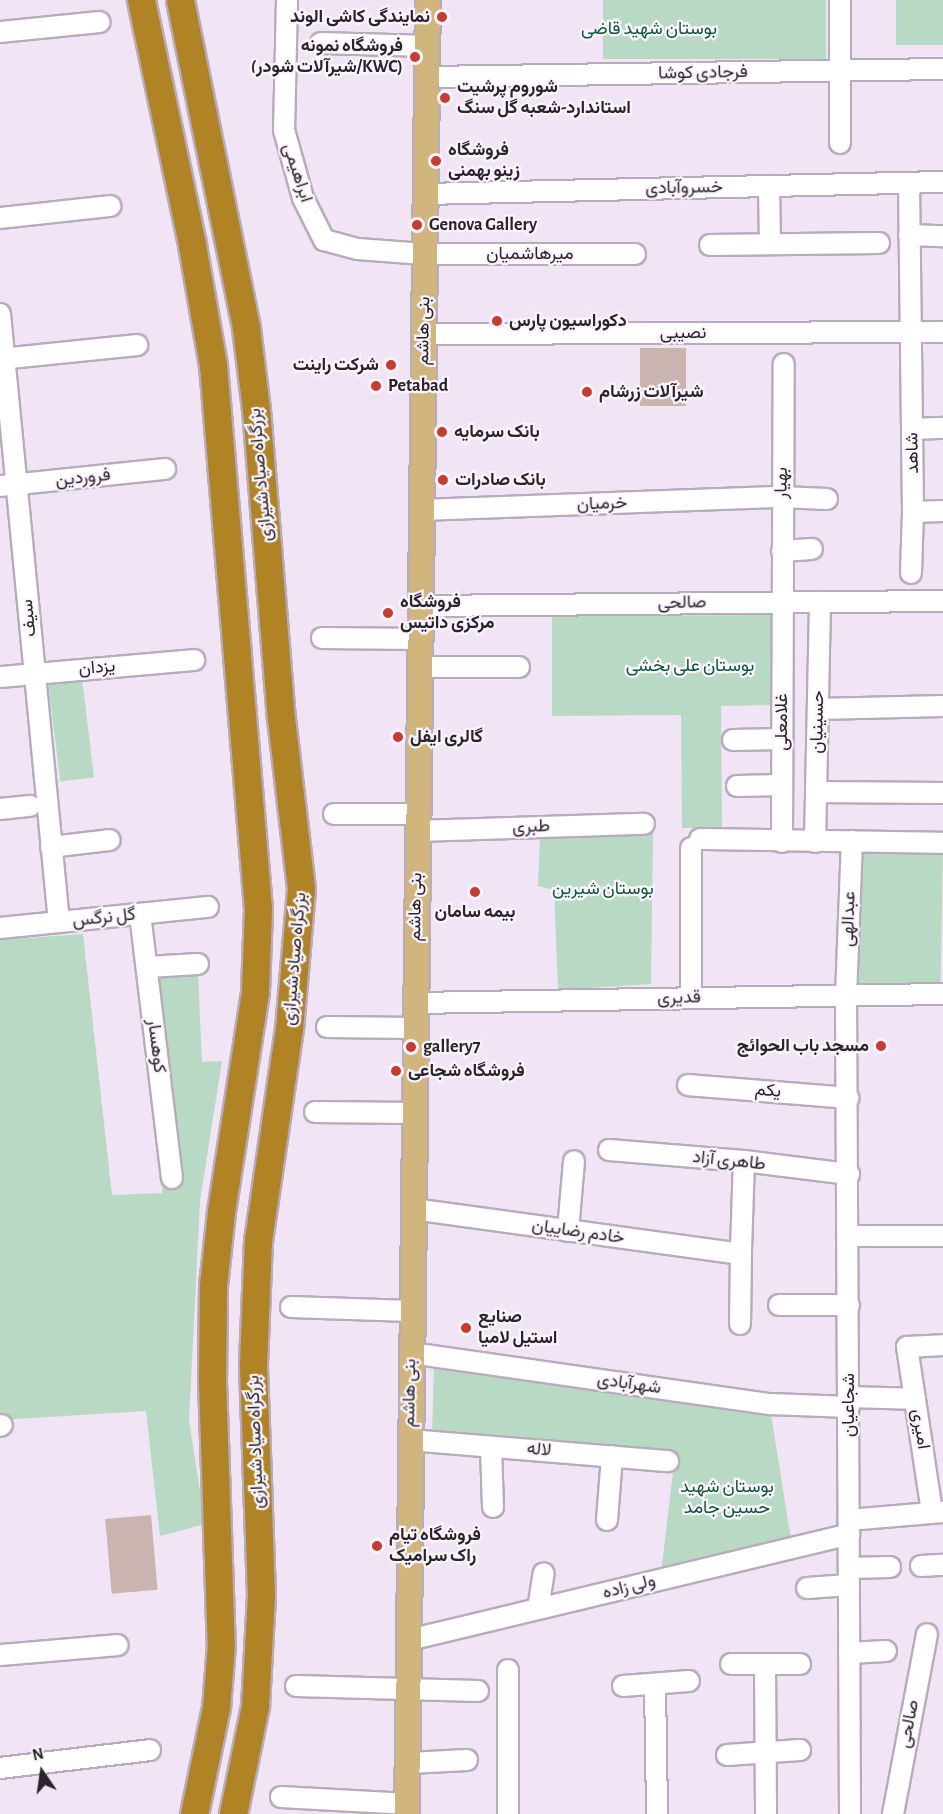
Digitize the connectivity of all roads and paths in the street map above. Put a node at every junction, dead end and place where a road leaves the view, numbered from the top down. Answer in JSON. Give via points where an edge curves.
{"nodes":[{"id":1,"x":141,"y":0,"type":"edge"},
{"id":2,"x":180,"y":0,"type":"edge"},
{"id":3,"x":287,"y":0,"type":"edge"},
{"id":4,"x":428,"y":0,"type":"edge"},
{"id":5,"x":840,"y":0,"type":"edge"},
{"id":6,"x":100,"y":22,"type":"dead end"},
{"id":7,"x":0,"y":32,"type":"edge"},
{"id":8,"x":321,"y":43,"type":"dead end"},
{"id":9,"x":427,"y":46,"type":"junction"},
{"id":10,"x":943,"y":69,"type":"edge"},
{"id":11,"x":840,"y":71,"type":"junction"},
{"id":12,"x":427,"y":77,"type":"junction"},
{"id":13,"x":840,"y":143,"type":"dead end"},
{"id":14,"x":943,"y":182,"type":"edge"},
{"id":15,"x":909,"y":183,"type":"junction"},
{"id":16,"x":769,"y":186,"type":"junction"},
{"id":17,"x":425,"y":194,"type":"junction"},
{"id":18,"x":110,"y":206,"type":"dead end"},
{"id":19,"x":0,"y":218,"type":"edge"},
{"id":20,"x":909,"y":235,"type":"junction"},
{"id":21,"x":943,"y":236,"type":"edge"},
{"id":22,"x":879,"y":243,"type":"dead end"},
{"id":23,"x":770,"y":244,"type":"junction"},
{"id":24,"x":710,"y":245,"type":"dead end"},
{"id":25,"x":424,"y":254,"type":"junction"},
{"id":26,"x":635,"y":254,"type":"dead end"},
{"id":27,"x":0,"y":314,"type":"edge"},
{"id":28,"x":912,"y":332,"type":"junction"},
{"id":29,"x":943,"y":332,"type":"edge"},
{"id":30,"x":424,"y":334,"type":"junction"},
{"id":31,"x":137,"y":345,"type":"dead end"},
{"id":32,"x":2,"y":359,"type":"edge"},
{"id":33,"x":784,"y":364,"type":"dead end"},
{"id":34,"x":943,"y":428,"type":"edge"},
{"id":35,"x":913,"y":429,"type":"junction"},
{"id":36,"x":165,"y":469,"type":"dead end"},
{"id":37,"x":8,"y":485,"type":"edge"},
{"id":38,"x":782,"y":497,"type":"junction"},
{"id":39,"x":827,"y":499,"type":"dead end"},
{"id":40,"x":421,"y":510,"type":"junction"},
{"id":41,"x":943,"y":511,"type":"edge"},
{"id":42,"x":913,"y":512,"type":"junction"},
{"id":43,"x":812,"y":549,"type":"dead end"},
{"id":44,"x":782,"y":551,"type":"junction"},
{"id":45,"x":911,"y":573,"type":"dead end"},
{"id":46,"x":943,"y":601,"type":"edge"},
{"id":47,"x":781,"y":602,"type":"junction"},
{"id":48,"x":820,"y":602,"type":"junction"},
{"id":49,"x":420,"y":606,"type":"junction"},
{"id":50,"x":322,"y":638,"type":"dead end"},
{"id":51,"x":420,"y":639,"type":"junction"},
{"id":52,"x":194,"y":660,"type":"dead end"},
{"id":53,"x":419,"y":667,"type":"junction"},
{"id":54,"x":519,"y":667,"type":"dead end"},
{"id":55,"x":35,"y":674,"type":"junction"},
{"id":56,"x":0,"y":677,"type":"edge"},
{"id":57,"x":943,"y":706,"type":"edge"},
{"id":58,"x":818,"y":709,"type":"junction"},
{"id":59,"x":782,"y":739,"type":"junction"},
{"id":60,"x":733,"y":740,"type":"dead end"},
{"id":61,"x":782,"y":785,"type":"junction"},
{"id":62,"x":737,"y":786,"type":"dead end"},
{"id":63,"x":816,"y":792,"type":"junction"},
{"id":64,"x":943,"y":793,"type":"edge"},
{"id":65,"x":30,"y":806,"type":"dead end"},
{"id":66,"x":0,"y":808,"type":"edge"},
{"id":67,"x":334,"y":814,"type":"dead end"},
{"id":68,"x":417,"y":823,"type":"junction"},
{"id":69,"x":644,"y":824,"type":"dead end"},
{"id":70,"x":111,"y":840,"type":"dead end"},
{"id":71,"x":852,"y":841,"type":"junction"},
{"id":72,"x":782,"y":842,"type":"junction"},
{"id":73,"x":815,"y":842,"type":"junction"},
{"id":74,"x":943,"y":843,"type":"edge"},
{"id":75,"x":51,"y":847,"type":"junction"},
{"id":76,"x":208,"y":908,"type":"dead end"},
{"id":77,"x":140,"y":914,"type":"junction"},
{"id":78,"x":59,"y":922,"type":"junction"},
{"id":79,"x":0,"y":928,"type":"edge"},
{"id":80,"x":198,"y":964,"type":"dead end"},
{"id":81,"x":147,"y":968,"type":"junction"},
{"id":82,"x":943,"y":994,"type":"edge"},
{"id":83,"x":846,"y":996,"type":"junction"},
{"id":84,"x":691,"y":998,"type":"junction"},
{"id":85,"x":415,"y":1003,"type":"junction"},
{"id":86,"x":327,"y":1027,"type":"dead end"},
{"id":87,"x":415,"y":1028,"type":"junction"},
{"id":88,"x":688,"y":1085,"type":"dead end"},
{"id":89,"x":848,"y":1098,"type":"junction"},
{"id":90,"x":315,"y":1112,"type":"dead end"},
{"id":91,"x":414,"y":1113,"type":"junction"},
{"id":92,"x":609,"y":1150,"type":"dead end"},
{"id":93,"x":574,"y":1161,"type":"dead end"},
{"id":94,"x":744,"y":1161,"type":"junction"},
{"id":95,"x":849,"y":1174,"type":"junction"},
{"id":96,"x":172,"y":1178,"type":"dead end"},
{"id":97,"x":413,"y":1209,"type":"junction"},
{"id":98,"x":568,"y":1231,"type":"junction"},
{"id":99,"x":849,"y":1236,"type":"junction"},
{"id":100,"x":943,"y":1236,"type":"edge"},
{"id":101,"x":741,"y":1250,"type":"junction"},
{"id":102,"x":779,"y":1305,"type":"dead end"},
{"id":103,"x":849,"y":1305,"type":"junction"},
{"id":104,"x":291,"y":1307,"type":"dead end"},
{"id":105,"x":411,"y":1311,"type":"junction"},
{"id":106,"x":740,"y":1324,"type":"dead end"},
{"id":107,"x":943,"y":1345,"type":"edge"},
{"id":108,"x":411,"y":1353,"type":"junction"},
{"id":109,"x":915,"y":1399,"type":"junction"},
{"id":110,"x":849,"y":1402,"type":"junction"},
{"id":111,"x":410,"y":1440,"type":"junction"},
{"id":112,"x":491,"y":1446,"type":"junction"},
{"id":113,"x":612,"y":1456,"type":"junction"},
{"id":114,"x":668,"y":1461,"type":"dead end"},
{"id":115,"x":493,"y":1508,"type":"dead end"},
{"id":116,"x":938,"y":1512,"type":"edge"},
{"id":117,"x":607,"y":1520,"type":"dead end"},
{"id":118,"x":849,"y":1527,"type":"junction"},
{"id":119,"x":943,"y":1565,"type":"edge"},
{"id":120,"x":921,"y":1566,"type":"dead end"},
{"id":121,"x":890,"y":1567,"type":"dead end"},
{"id":122,"x":544,"y":1573,"type":"dead end"},
{"id":123,"x":849,"y":1576,"type":"junction"},
{"id":124,"x":807,"y":1588,"type":"dead end"},
{"id":125,"x":538,"y":1609,"type":"junction"},
{"id":126,"x":927,"y":1634,"type":"dead end"},
{"id":127,"x":410,"y":1640,"type":"junction"},
{"id":128,"x":118,"y":1645,"type":"dead end"},
{"id":129,"x":886,"y":1651,"type":"dead end"},
{"id":130,"x":849,"y":1653,"type":"junction"},
{"id":131,"x":0,"y":1655,"type":"edge"},
{"id":132,"x":731,"y":1664,"type":"dead end"},
{"id":133,"x":800,"y":1664,"type":"dead end"},
{"id":134,"x":765,"y":1665,"type":"junction"},
{"id":135,"x":508,"y":1670,"type":"dead end"},
{"id":136,"x":689,"y":1681,"type":"dead end"},
{"id":137,"x":655,"y":1684,"type":"junction"},
{"id":138,"x":296,"y":1686,"type":"dead end"},
{"id":139,"x":623,"y":1686,"type":"dead end"},
{"id":140,"x":409,"y":1689,"type":"junction"},
{"id":141,"x":478,"y":1691,"type":"dead end"},
{"id":142,"x":150,"y":1750,"type":"dead end"},
{"id":143,"x":797,"y":1750,"type":"dead end"},
{"id":144,"x":766,"y":1753,"type":"junction"},
{"id":145,"x":727,"y":1755,"type":"dead end"},
{"id":146,"x":467,"y":1760,"type":"dead end"},
{"id":147,"x":409,"y":1762,"type":"junction"},
{"id":148,"x":0,"y":1768,"type":"edge"},
{"id":149,"x":281,"y":1797,"type":"dead end"},
{"id":150,"x":408,"y":1809,"type":"edge"},
{"id":151,"x":194,"y":1814,"type":"edge"},
{"id":152,"x":233,"y":1814,"type":"edge"},
{"id":153,"x":508,"y":1814,"type":"edge"},
{"id":154,"x":657,"y":1814,"type":"edge"},
{"id":155,"x":766,"y":1814,"type":"edge"},
{"id":156,"x":850,"y":1814,"type":"edge"},
{"id":157,"x":893,"y":1814,"type":"edge"}],
"edges":[{"from":1,"to":151,"type":"highway","name":"بزرگراه صیاد شیرازی","via":[[213,365],[258,909],[255,992],[213,1286],[212,1380],[221,1644],[216,1707]]},
{"from":2,"to":152,"type":"highway","name":"بزرگراه صیاد شیرازی","via":[[246,328],[281,718],[301,889],[289,1028],[258,1240],[253,1366],[261,1594],[255,1706]]},
{"from":3,"to":25,"type":"street","name":"ابراهیمی","via":[[284,130],[303,198],[324,240],[358,249]]},
{"from":4,"to":9,"type":"main road","name":"بنی هاشم"},
{"from":5,"to":11,"type":"street"},
{"from":6,"to":7,"type":"street"},
{"from":8,"to":9,"type":"street"},
{"from":9,"to":12,"type":"main road","name":"بنی هاشم"},
{"from":10,"to":11,"type":"street","name":"فرجادی کوشا"},
{"from":11,"to":12,"type":"street","name":"فرجادی کوشا"},
{"from":11,"to":13,"type":"street"},
{"from":12,"to":17,"type":"main road","name":"بنی هاشم"},
{"from":14,"to":15,"type":"street","name":"خسروآبادی"},
{"from":15,"to":16,"type":"street","name":"خسروآبادی"},
{"from":15,"to":20,"type":"street","name":"شاهد"},
{"from":16,"to":17,"type":"street","name":"خسروآبادی"},
{"from":16,"to":23,"type":"street"},
{"from":17,"to":25,"type":"main road","name":"بنی هاشم"},
{"from":18,"to":19,"type":"street"},
{"from":20,"to":21,"type":"street"},
{"from":20,"to":28,"type":"street","name":"شاهد"},
{"from":22,"to":23,"type":"street"},
{"from":23,"to":24,"type":"street"},
{"from":25,"to":26,"type":"street","name":"میرهاشمیان"},
{"from":25,"to":30,"type":"main road","name":"بنی هاشم"},
{"from":27,"to":32,"type":"street","name":"سیف"},
{"from":28,"to":29,"type":"street","name":"نصیبی"},
{"from":28,"to":30,"type":"street","name":"نصیبی"},
{"from":28,"to":35,"type":"street","name":"شاهد"},
{"from":30,"to":40,"type":"main road","name":"بنی هاشم"},
{"from":31,"to":32,"type":"street"},
{"from":32,"to":37,"type":"street","name":"سیف"},
{"from":33,"to":38,"type":"street","name":"بهیار"},
{"from":34,"to":35,"type":"street"},
{"from":35,"to":42,"type":"street","name":"شاهد"},
{"from":36,"to":37,"type":"street","name":"فروردین"},
{"from":37,"to":55,"type":"street","name":"سیف"},
{"from":38,"to":39,"type":"street","name":"خرمیان"},
{"from":38,"to":40,"type":"street","name":"خرمیان"},
{"from":38,"to":44,"type":"street","name":"بهیار"},
{"from":40,"to":49,"type":"main road","name":"بنی هاشم"},
{"from":41,"to":42,"type":"street"},
{"from":42,"to":45,"type":"street","name":"شاهد"},
{"from":43,"to":44,"type":"street"},
{"from":44,"to":47,"type":"street","name":"بهیار"},
{"from":46,"to":48,"type":"street","name":"صالحی"},
{"from":47,"to":48,"type":"street","name":"صالحی"},
{"from":47,"to":49,"type":"street","name":"صالحی"},
{"from":47,"to":59,"type":"street","name":"غلامعلی"},
{"from":48,"to":58,"type":"street","name":"حسینیان"},
{"from":49,"to":51,"type":"main road","name":"بنی هاشم"},
{"from":50,"to":51,"type":"street"},
{"from":51,"to":53,"type":"main road","name":"بنی هاشم"},
{"from":52,"to":55,"type":"street","name":"یزدان"},
{"from":53,"to":54,"type":"street"},
{"from":53,"to":68,"type":"main road","name":"بنی هاشم"},
{"from":55,"to":56,"type":"street","name":"یزدان"},
{"from":55,"to":75,"type":"street","name":"سیف"},
{"from":57,"to":58,"type":"street"},
{"from":58,"to":63,"type":"street","name":"حسینیان"},
{"from":59,"to":60,"type":"street"},
{"from":59,"to":61,"type":"street","name":"غلامعلی"},
{"from":61,"to":62,"type":"street"},
{"from":61,"to":72,"type":"street","name":"غلامعلی"},
{"from":63,"to":64,"type":"street"},
{"from":63,"to":73,"type":"street","name":"حسینیان"},
{"from":65,"to":66,"type":"street"},
{"from":67,"to":68,"type":"street","name":"طبری"},
{"from":68,"to":69,"type":"street","name":"طبری"},
{"from":68,"to":85,"type":"main road","name":"بنی هاشم"},
{"from":70,"to":75,"type":"street"},
{"from":71,"to":73,"type":"street"},
{"from":71,"to":74,"type":"street"},
{"from":71,"to":83,"type":"street","name":"عبدالهی"},
{"from":72,"to":73,"type":"street"},
{"from":72,"to":84,"type":"street","via":[[696,843]]},
{"from":75,"to":78,"type":"street","name":"سیف"},
{"from":76,"to":77,"type":"street","name":"گل نرگس"},
{"from":77,"to":78,"type":"street","name":"گل نرگس"},
{"from":77,"to":81,"type":"street","name":"کوهسار"},
{"from":78,"to":79,"type":"street","name":"گل نرگس"},
{"from":80,"to":81,"type":"street"},
{"from":81,"to":96,"type":"street","name":"کوهسار"},
{"from":82,"to":83,"type":"street","name":"قدیری"},
{"from":83,"to":84,"type":"street","name":"قدیری"},
{"from":83,"to":89,"type":"street","name":"شجاعیان"},
{"from":84,"to":85,"type":"street","name":"قدیری"},
{"from":85,"to":87,"type":"main road","name":"بنی هاشم"},
{"from":86,"to":87,"type":"street"},
{"from":87,"to":91,"type":"main road","name":"بنی هاشم"},
{"from":88,"to":89,"type":"street","name":"یکم"},
{"from":89,"to":95,"type":"street","name":"شجاعیان"},
{"from":90,"to":91,"type":"street"},
{"from":91,"to":97,"type":"main road","name":"بنی هاشم"},
{"from":92,"to":94,"type":"street","name":"طاهری آزاد"},
{"from":93,"to":98,"type":"street"},
{"from":94,"to":95,"type":"street","name":"طاهری آزاد"},
{"from":94,"to":101,"type":"street"},
{"from":95,"to":99,"type":"street","name":"شجاعیان"},
{"from":97,"to":98,"type":"street","name":"خادم رضاییان"},
{"from":97,"to":105,"type":"main road","name":"بنی هاشم"},
{"from":98,"to":101,"type":"street","name":"خادم رضاییان","via":[[736,1253]]},
{"from":99,"to":100,"type":"street"},
{"from":99,"to":103,"type":"street","name":"شجاعیان"},
{"from":101,"to":106,"type":"street"},
{"from":102,"to":103,"type":"street"},
{"from":103,"to":110,"type":"street","name":"شجاعیان"},
{"from":104,"to":105,"type":"street"},
{"from":105,"to":108,"type":"main road","name":"بنی هاشم"},
{"from":107,"to":109,"type":"street","name":"امیری","via":[[907,1347]]},
{"from":108,"to":110,"type":"street","name":"شهرآبادی","via":[[771,1404]]},
{"from":108,"to":111,"type":"main road","name":"بنی هاشم"},
{"from":109,"to":110,"type":"street","name":"شهرآبادی"},
{"from":109,"to":116,"type":"street","name":"امیری"},
{"from":110,"to":118,"type":"street","name":"شجاعیان"},
{"from":111,"to":112,"type":"street","name":"لاله"},
{"from":111,"to":127,"type":"main road","name":"بنی هاشم"},
{"from":112,"to":113,"type":"street","name":"لاله"},
{"from":112,"to":115,"type":"street"},
{"from":113,"to":114,"type":"street","name":"لاله"},
{"from":113,"to":117,"type":"street"},
{"from":116,"to":118,"type":"street","name":"ولی زاده"},
{"from":118,"to":123,"type":"street","name":"شجاعیان"},
{"from":118,"to":125,"type":"street","name":"ولی زاده"},
{"from":119,"to":120,"type":"street"},
{"from":121,"to":123,"type":"street"},
{"from":122,"to":125,"type":"street"},
{"from":123,"to":124,"type":"street"},
{"from":123,"to":130,"type":"street","name":"شجاعیان"},
{"from":125,"to":127,"type":"street","name":"ولی زاده"},
{"from":126,"to":157,"type":"street","name":"صالحی"},
{"from":127,"to":140,"type":"main road","name":"بنی هاشم"},
{"from":128,"to":131,"type":"street"},
{"from":129,"to":130,"type":"street"},
{"from":130,"to":156,"type":"street","name":"شجاعیان"},
{"from":132,"to":134,"type":"street"},
{"from":133,"to":134,"type":"street"},
{"from":134,"to":144,"type":"street"},
{"from":135,"to":153,"type":"street"},
{"from":136,"to":137,"type":"street"},
{"from":137,"to":139,"type":"street"},
{"from":137,"to":154,"type":"street"},
{"from":138,"to":140,"type":"street"},
{"from":140,"to":141,"type":"street"},
{"from":140,"to":147,"type":"main road","name":"بنی هاشم"},
{"from":142,"to":148,"type":"street"},
{"from":143,"to":144,"type":"street"},
{"from":144,"to":145,"type":"street"},
{"from":144,"to":155,"type":"street"},
{"from":146,"to":147,"type":"street"},
{"from":147,"to":150,"type":"main road","name":"بنی هاشم"},
{"from":149,"to":150,"type":"street"}]}
